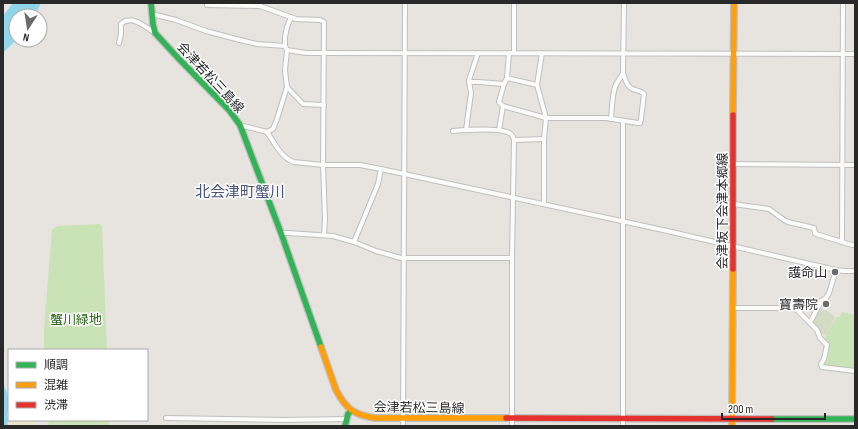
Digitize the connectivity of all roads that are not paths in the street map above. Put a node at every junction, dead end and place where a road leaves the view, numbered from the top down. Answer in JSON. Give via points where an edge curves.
{"nodes":[{"id":1,"x":151,"y":3,"type":"edge"},
{"id":2,"x":405,"y":3,"type":"edge"},
{"id":3,"x":514,"y":3,"type":"edge"},
{"id":4,"x":624,"y":3,"type":"edge"},
{"id":5,"x":734,"y":3,"type":"edge"},
{"id":6,"x":843,"y":3,"type":"edge"},
{"id":7,"x":207,"y":5,"type":"dead end"},
{"id":8,"x":152,"y":14,"type":"junction"},
{"id":9,"x":291,"y":17,"type":"junction"},
{"id":10,"x":155,"y":33,"type":"junction"},
{"id":11,"x":119,"y":43,"type":"dead end"},
{"id":12,"x":286,"y":48,"type":"junction"},
{"id":13,"x":324,"y":53,"type":"junction"},
{"id":14,"x":405,"y":53,"type":"junction"},
{"id":15,"x":478,"y":53,"type":"junction"},
{"id":16,"x":511,"y":53,"type":"junction"},
{"id":17,"x":542,"y":53,"type":"junction"},
{"id":18,"x":623,"y":53,"type":"junction"},
{"id":19,"x":734,"y":54,"type":"junction"},
{"id":20,"x":843,"y":54,"type":"junction"},
{"id":21,"x":855,"y":54,"type":"edge"},
{"id":22,"x":623,"y":73,"type":"junction"},
{"id":23,"x":507,"y":78,"type":"junction"},
{"id":24,"x":469,"y":82,"type":"junction"},
{"id":25,"x":504,"y":84,"type":"junction"},
{"id":26,"x":536,"y":85,"type":"junction"},
{"id":27,"x":287,"y":87,"type":"junction"},
{"id":28,"x":324,"y":105,"type":"junction"},
{"id":29,"x":503,"y":106,"type":"junction"},
{"id":30,"x":546,"y":118,"type":"junction"},
{"id":31,"x":611,"y":119,"type":"junction"},
{"id":32,"x":623,"y":121,"type":"junction"},
{"id":33,"x":240,"y":125,"type":"junction"},
{"id":34,"x":466,"y":130,"type":"junction"},
{"id":35,"x":499,"y":130,"type":"junction"},
{"id":36,"x":453,"y":131,"type":"dead end"},
{"id":37,"x":267,"y":132,"type":"junction"},
{"id":38,"x":544,"y":139,"type":"junction"},
{"id":39,"x":514,"y":140,"type":"junction"},
{"id":40,"x":733,"y":164,"type":"junction"},
{"id":41,"x":323,"y":165,"type":"junction"},
{"id":42,"x":842,"y":165,"type":"junction"},
{"id":43,"x":855,"y":165,"type":"edge"},
{"id":44,"x":381,"y":169,"type":"junction"},
{"id":45,"x":404,"y":174,"type":"junction"},
{"id":46,"x":513,"y":198,"type":"junction"},
{"id":47,"x":544,"y":204,"type":"junction"},
{"id":48,"x":733,"y":204,"type":"junction"},
{"id":49,"x":623,"y":222,"type":"junction"},
{"id":50,"x":281,"y":233,"type":"junction"},
{"id":51,"x":324,"y":235,"type":"junction"},
{"id":52,"x":354,"y":242,"type":"junction"},
{"id":53,"x":842,"y":242,"type":"junction"},
{"id":54,"x":855,"y":245,"type":"edge"},
{"id":55,"x":732,"y":246,"type":"junction"},
{"id":56,"x":404,"y":258,"type":"junction"},
{"id":57,"x":512,"y":258,"type":"junction"},
{"id":58,"x":836,"y":270,"type":"junction"},
{"id":59,"x":855,"y":271,"type":"edge"},
{"id":60,"x":733,"y":308,"type":"junction"},
{"id":61,"x":810,"y":323,"type":"junction"},
{"id":62,"x":855,"y":371,"type":"edge"},
{"id":63,"x":351,"y":411,"type":"junction"},
{"id":64,"x":166,"y":418,"type":"dead end"},
{"id":65,"x":347,"y":418,"type":"junction"},
{"id":66,"x":403,"y":418,"type":"junction"},
{"id":67,"x":512,"y":418,"type":"junction"},
{"id":68,"x":623,"y":418,"type":"junction"},
{"id":69,"x":732,"y":419,"type":"junction"},
{"id":70,"x":855,"y":419,"type":"edge"},
{"id":71,"x":345,"y":426,"type":"edge"},
{"id":72,"x":403,"y":426,"type":"edge"},
{"id":73,"x":512,"y":426,"type":"edge"},
{"id":74,"x":623,"y":426,"type":"edge"},
{"id":75,"x":732,"y":426,"type":"edge"}],
"edges":[{"from":1,"to":8,"type":"main road"},
{"from":2,"to":14,"type":"street"},
{"from":3,"to":16,"type":"street"},
{"from":4,"to":18,"type":"street"},
{"from":5,"to":19,"type":"main road","name":"会津坂下会津本郷線"},
{"from":6,"to":20,"type":"street"},
{"from":7,"to":9,"type":"street","via":[[260,6]]},
{"from":8,"to":10,"type":"main road"},
{"from":8,"to":12,"type":"street","via":[[240,40]]},
{"from":9,"to":12,"type":"street","via":[[285,37]]},
{"from":9,"to":13,"type":"street","via":[[324,22]]},
{"from":10,"to":11,"type":"street","via":[[139,22],[125,21],[121,24]]},
{"from":10,"to":33,"type":"main road","name":"会津若松三島線","via":[[229,110]]},
{"from":12,"to":13,"type":"street","via":[[306,53]]},
{"from":12,"to":27,"type":"street"},
{"from":13,"to":14,"type":"street"},
{"from":13,"to":28,"type":"street"},
{"from":14,"to":15,"type":"street"},
{"from":14,"to":45,"type":"street"},
{"from":15,"to":16,"type":"street"},
{"from":15,"to":24,"type":"street"},
{"from":16,"to":17,"type":"street"},
{"from":16,"to":23,"type":"street"},
{"from":17,"to":18,"type":"street"},
{"from":17,"to":26,"type":"street"},
{"from":18,"to":19,"type":"street"},
{"from":18,"to":22,"type":"street"},
{"from":19,"to":20,"type":"street"},
{"from":19,"to":40,"type":"main road","name":"会津坂下会津本郷線"},
{"from":20,"to":21,"type":"street"},
{"from":20,"to":42,"type":"street"},
{"from":22,"to":31,"type":"street","via":[[615,86]]},
{"from":22,"to":32,"type":"street","via":[[629,87],[644,94],[640,122]]},
{"from":23,"to":25,"type":"street"},
{"from":23,"to":26,"type":"street"},
{"from":24,"to":25,"type":"street"},
{"from":24,"to":34,"type":"street","via":[[471,92]]},
{"from":25,"to":29,"type":"street","via":[[499,102]]},
{"from":26,"to":30,"type":"street"},
{"from":27,"to":28,"type":"street","via":[[303,104]]},
{"from":27,"to":37,"type":"street","via":[[273,129]]},
{"from":28,"to":41,"type":"street"},
{"from":29,"to":30,"type":"street"},
{"from":29,"to":35,"type":"street"},
{"from":30,"to":31,"type":"street"},
{"from":30,"to":38,"type":"street"},
{"from":31,"to":32,"type":"street"},
{"from":32,"to":49,"type":"street"},
{"from":33,"to":37,"type":"street"},
{"from":33,"to":50,"type":"main road","name":"会津若松三島線"},
{"from":34,"to":35,"type":"street"},
{"from":34,"to":36,"type":"street"},
{"from":35,"to":39,"type":"street","via":[[510,133]]},
{"from":37,"to":41,"type":"street","via":[[290,161]]},
{"from":38,"to":39,"type":"street"},
{"from":38,"to":47,"type":"street"},
{"from":39,"to":46,"type":"street"},
{"from":40,"to":42,"type":"street"},
{"from":40,"to":48,"type":"main road","name":"会津坂下会津本郷線"},
{"from":41,"to":44,"type":"street","via":[[360,165]]},
{"from":41,"to":51,"type":"street"},
{"from":42,"to":43,"type":"street"},
{"from":42,"to":53,"type":"street"},
{"from":44,"to":45,"type":"street"},
{"from":44,"to":52,"type":"street","via":[[378,184]]},
{"from":45,"to":46,"type":"street"},
{"from":45,"to":56,"type":"street"},
{"from":46,"to":47,"type":"street"},
{"from":46,"to":57,"type":"street"},
{"from":47,"to":49,"type":"street"},
{"from":48,"to":53,"type":"street","via":[[772,210],[788,222],[814,228],[816,234]]},
{"from":48,"to":55,"type":"main road","name":"会津坂下会津本郷線"},
{"from":49,"to":55,"type":"street"},
{"from":49,"to":68,"type":"street"},
{"from":50,"to":51,"type":"street"},
{"from":50,"to":63,"type":"main road","name":"会津若松三島線","via":[[336,390]]},
{"from":51,"to":52,"type":"street"},
{"from":52,"to":56,"type":"street"},
{"from":53,"to":54,"type":"street"},
{"from":55,"to":58,"type":"street"},
{"from":55,"to":60,"type":"main road","name":"会津坂下会津本郷線"},
{"from":56,"to":57,"type":"street"},
{"from":56,"to":66,"type":"street"},
{"from":57,"to":67,"type":"street"},
{"from":58,"to":59,"type":"street"},
{"from":58,"to":61,"type":"street","via":[[829,293],[821,301]]},
{"from":60,"to":61,"type":"street","via":[[794,308]]},
{"from":60,"to":69,"type":"main road","name":"会津坂下会津本郷線"},
{"from":61,"to":62,"type":"street","via":[[827,345],[822,368]]},
{"from":63,"to":65,"type":"main road"},
{"from":63,"to":66,"type":"main road","name":"会津若松三島線","via":[[369,418]]},
{"from":64,"to":65,"type":"street"},
{"from":65,"to":71,"type":"main road"},
{"from":66,"to":67,"type":"main road","name":"会津若松三島線"},
{"from":66,"to":72,"type":"street"},
{"from":67,"to":68,"type":"main road","name":"会津若松三島線"},
{"from":67,"to":73,"type":"street"},
{"from":68,"to":69,"type":"main road","name":"会津若松三島線"},
{"from":68,"to":74,"type":"street"},
{"from":69,"to":70,"type":"main road","name":"会津若松三島線"},
{"from":69,"to":75,"type":"main road","name":"会津坂下会津本郷線"}]}
